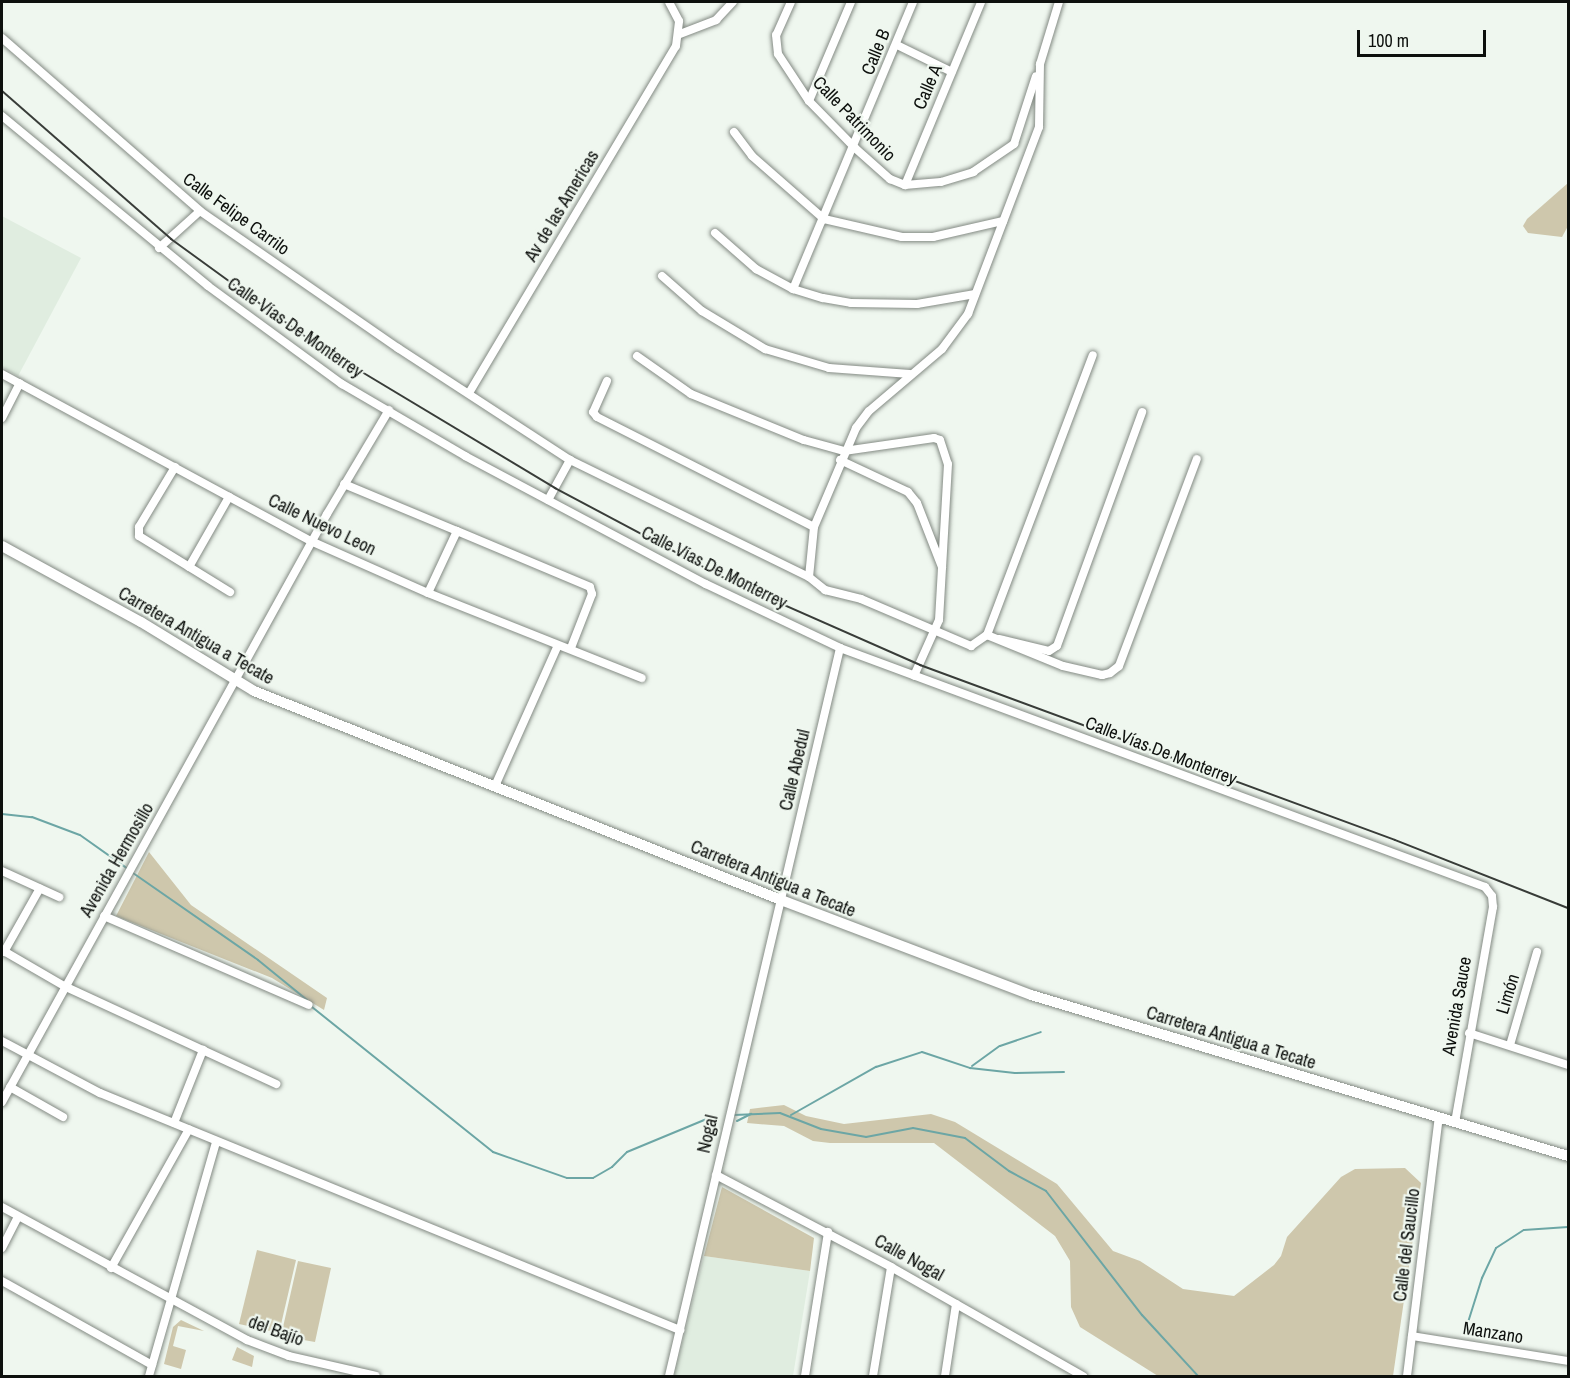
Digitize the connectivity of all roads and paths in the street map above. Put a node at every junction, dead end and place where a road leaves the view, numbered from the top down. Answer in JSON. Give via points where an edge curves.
{"nodes":[{"id":1,"x":669,"y":2,"type":"edge"},
{"id":2,"x":733,"y":2,"type":"edge"},
{"id":3,"x":791,"y":2,"type":"edge"},
{"id":4,"x":850,"y":2,"type":"edge"},
{"id":5,"x":913,"y":2,"type":"edge"},
{"id":6,"x":981,"y":2,"type":"edge"},
{"id":7,"x":1059,"y":2,"type":"edge"},
{"id":8,"x":680,"y":34,"type":"junction"},
{"id":9,"x":2,"y":38,"type":"edge"},
{"id":10,"x":897,"y":45,"type":"junction"},
{"id":11,"x":1040,"y":64,"type":"junction"},
{"id":12,"x":952,"y":72,"type":"junction"},
{"id":13,"x":809,"y":101,"type":"junction"},
{"id":14,"x":2,"y":116,"type":"edge"},
{"id":15,"x":734,"y":132,"type":"dead end"},
{"id":16,"x":855,"y":148,"type":"junction"},
{"id":17,"x":905,"y":185,"type":"junction"},
{"id":18,"x":200,"y":211,"type":"junction"},
{"id":19,"x":824,"y":219,"type":"junction"},
{"id":20,"x":1003,"y":221,"type":"junction"},
{"id":21,"x":716,"y":234,"type":"dead end"},
{"id":22,"x":159,"y":248,"type":"junction"},
{"id":23,"x":662,"y":276,"type":"dead end"},
{"id":24,"x":793,"y":289,"type":"junction"},
{"id":25,"x":975,"y":294,"type":"junction"},
{"id":26,"x":1093,"y":355,"type":"dead end"},
{"id":27,"x":637,"y":356,"type":"dead end"},
{"id":28,"x":2,"y":374,"type":"edge"},
{"id":29,"x":910,"y":374,"type":"junction"},
{"id":30,"x":607,"y":381,"type":"dead end"},
{"id":31,"x":20,"y":383,"type":"junction"},
{"id":32,"x":469,"y":393,"type":"junction"},
{"id":33,"x":389,"y":410,"type":"junction"},
{"id":34,"x":1142,"y":412,"type":"dead end"},
{"id":35,"x":2,"y":418,"type":"edge"},
{"id":36,"x":842,"y":456,"type":"junction"},
{"id":37,"x":1197,"y":459,"type":"dead end"},
{"id":38,"x":570,"y":460,"type":"junction"},
{"id":39,"x":175,"y":467,"type":"junction"},
{"id":40,"x":344,"y":484,"type":"junction"},
{"id":41,"x":229,"y":497,"type":"junction"},
{"id":42,"x":548,"y":501,"type":"junction"},
{"id":43,"x":814,"y":526,"type":"junction"},
{"id":44,"x":457,"y":531,"type":"junction"},
{"id":45,"x":313,"y":542,"type":"junction"},
{"id":46,"x":2,"y":546,"type":"edge"},
{"id":47,"x":189,"y":567,"type":"junction"},
{"id":48,"x":943,"y":570,"type":"junction"},
{"id":49,"x":809,"y":577,"type":"junction"},
{"id":50,"x":230,"y":592,"type":"dead end"},
{"id":51,"x":428,"y":593,"type":"junction"},
{"id":52,"x":933,"y":629,"type":"junction"},
{"id":53,"x":987,"y":635,"type":"junction"},
{"id":54,"x":998,"y":639,"type":"junction"},
{"id":55,"x":558,"y":645,"type":"junction"},
{"id":56,"x":571,"y":648,"type":"junction"},
{"id":57,"x":840,"y":648,"type":"junction"},
{"id":58,"x":914,"y":676,"type":"junction"},
{"id":59,"x":642,"y":678,"type":"dead end"},
{"id":60,"x":236,"y":681,"type":"junction"},
{"id":61,"x":495,"y":786,"type":"junction"},
{"id":62,"x":2,"y":871,"type":"edge"},
{"id":63,"x":40,"y":888,"type":"junction"},
{"id":64,"x":1492,"y":896,"type":"joint"},
{"id":65,"x":59,"y":897,"type":"dead end"},
{"id":66,"x":782,"y":900,"type":"junction"},
{"id":67,"x":104,"y":916,"type":"junction"},
{"id":68,"x":3,"y":951,"type":"edge"},
{"id":69,"x":1537,"y":952,"type":"dead end"},
{"id":70,"x":64,"y":986,"type":"junction"},
{"id":71,"x":309,"y":1005,"type":"dead end"},
{"id":72,"x":1469,"y":1033,"type":"junction"},
{"id":73,"x":2,"y":1041,"type":"edge"},
{"id":74,"x":1510,"y":1045,"type":"junction"},
{"id":75,"x":203,"y":1050,"type":"junction"},
{"id":76,"x":27,"y":1054,"type":"junction"},
{"id":77,"x":1569,"y":1065,"type":"edge"},
{"id":78,"x":276,"y":1084,"type":"dead end"},
{"id":79,"x":10,"y":1087,"type":"junction"},
{"id":80,"x":2,"y":1102,"type":"edge"},
{"id":81,"x":63,"y":1117,"type":"dead end"},
{"id":82,"x":1439,"y":1117,"type":"junction"},
{"id":83,"x":1455,"y":1122,"type":"junction"},
{"id":84,"x":174,"y":1123,"type":"junction"},
{"id":85,"x":189,"y":1129,"type":"junction"},
{"id":86,"x":216,"y":1142,"type":"junction"},
{"id":87,"x":1569,"y":1156,"type":"edge"},
{"id":88,"x":716,"y":1175,"type":"junction"},
{"id":89,"x":2,"y":1208,"type":"edge"},
{"id":90,"x":18,"y":1217,"type":"junction"},
{"id":91,"x":828,"y":1232,"type":"junction"},
{"id":92,"x":2,"y":1248,"type":"edge"},
{"id":93,"x":891,"y":1267,"type":"junction"},
{"id":94,"x":111,"y":1268,"type":"junction"},
{"id":95,"x":2,"y":1281,"type":"edge"},
{"id":96,"x":170,"y":1301,"type":"junction"},
{"id":97,"x":956,"y":1304,"type":"junction"},
{"id":98,"x":680,"y":1330,"type":"junction"},
{"id":99,"x":1412,"y":1336,"type":"junction"},
{"id":100,"x":1569,"y":1361,"type":"edge"},
{"id":101,"x":152,"y":1365,"type":"junction"},
{"id":102,"x":149,"y":1377,"type":"edge"},
{"id":103,"x":376,"y":1377,"type":"edge"},
{"id":104,"x":669,"y":1377,"type":"edge"},
{"id":105,"x":805,"y":1377,"type":"edge"},
{"id":106,"x":873,"y":1377,"type":"edge"},
{"id":107,"x":945,"y":1377,"type":"edge"},
{"id":108,"x":1083,"y":1377,"type":"edge"},
{"id":109,"x":1407,"y":1377,"type":"edge"}],
"edges":[{"from":1,"to":8,"type":"street","via":[[679,21]]},
{"from":2,"to":8,"type":"street","via":[[717,20]]},
{"from":3,"to":13,"type":"street","name":"Calle Patrimonio","via":[[775,45]]},
{"from":4,"to":13,"type":"street"},
{"from":5,"to":10,"type":"street","name":"Calle B"},
{"from":6,"to":12,"type":"street","name":"Calle A"},
{"from":7,"to":11,"type":"street"},
{"from":8,"to":32,"type":"street","name":"Av de las Americas"},
{"from":9,"to":18,"type":"street","name":"Calle Felipe Carrilo"},
{"from":10,"to":12,"type":"street"},
{"from":10,"to":16,"type":"street","name":"Calle B"},
{"from":11,"to":17,"type":"street","via":[[1014,144],[973,172],[933,183]]},
{"from":11,"to":20,"type":"street","via":[[1039,127]]},
{"from":12,"to":17,"type":"street","name":"Calle A"},
{"from":13,"to":16,"type":"street","name":"Calle Patrimonio"},
{"from":14,"to":22,"type":"street","name":"Calle Vías De Monterrey"},
{"from":15,"to":19,"type":"street","via":[[752,156]]},
{"from":16,"to":17,"type":"street","name":"Calle Patrimonio","via":[[890,179]]},
{"from":16,"to":19,"type":"street","name":"Calle B"},
{"from":18,"to":22,"type":"street"},
{"from":18,"to":32,"type":"street","name":"Calle Felipe Carrilo"},
{"from":19,"to":20,"type":"street","via":[[902,237],[933,237]]},
{"from":19,"to":24,"type":"street","name":"Calle B"},
{"from":20,"to":25,"type":"street"},
{"from":21,"to":24,"type":"street","via":[[756,269]]},
{"from":22,"to":33,"type":"street","name":"Calle Vías De Monterrey","via":[[334,379]]},
{"from":23,"to":29,"type":"street","via":[[710,316],[765,349],[829,368]]},
{"from":24,"to":25,"type":"street","via":[[842,301],[886,304],[917,304]]},
{"from":25,"to":29,"type":"street","via":[[957,333]]},
{"from":26,"to":53,"type":"street"},
{"from":27,"to":36,"type":"street","via":[[691,394]]},
{"from":28,"to":31,"type":"street","name":"Calle Nuevo Leon"},
{"from":29,"to":36,"type":"street","via":[[869,411]]},
{"from":30,"to":43,"type":"street","via":[[593,412],[597,417]]},
{"from":31,"to":35,"type":"street"},
{"from":31,"to":39,"type":"street","name":"Calle Nuevo Leon"},
{"from":32,"to":38,"type":"street","name":"Calle Felipe Carrilo"},
{"from":33,"to":40,"type":"street","name":"Avenida Hermosillo"},
{"from":33,"to":42,"type":"street","name":"Calle Vías De Monterrey"},
{"from":34,"to":54,"type":"street","via":[[1057,646],[1049,651],[1005,637]]},
{"from":36,"to":43,"type":"street"},
{"from":36,"to":48,"type":"street","via":[[908,492],[917,503]]},
{"from":36,"to":48,"type":"street","via":[[933,438],[940,440],[948,464]]},
{"from":37,"to":54,"type":"street","via":[[1119,666],[1102,675],[1063,666]]},
{"from":38,"to":42,"type":"street"},
{"from":38,"to":49,"type":"street","name":"Calle Felipe Carrilo"},
{"from":39,"to":41,"type":"street","name":"Calle Nuevo Leon"},
{"from":39,"to":47,"type":"street","via":[[139,527],[139,536]]},
{"from":40,"to":44,"type":"street"},
{"from":40,"to":45,"type":"street","name":"Avenida Hermosillo"},
{"from":41,"to":45,"type":"street","name":"Calle Nuevo Leon"},
{"from":41,"to":47,"type":"street"},
{"from":42,"to":57,"type":"street","name":"Calle Vías De Monterrey","via":[[706,584]]},
{"from":43,"to":49,"type":"street"},
{"from":44,"to":51,"type":"street"},
{"from":44,"to":56,"type":"street","via":[[590,587],[592,594]]},
{"from":45,"to":51,"type":"street","name":"Calle Nuevo Leon"},
{"from":45,"to":60,"type":"street","name":"Avenida Hermosillo"},
{"from":46,"to":60,"type":"main road","name":"Carretera Antigua a Tecate","via":[[141,622]]},
{"from":47,"to":50,"type":"street"},
{"from":48,"to":52,"type":"street","via":[[939,620]]},
{"from":49,"to":52,"type":"street","name":"Calle Felipe Carrilo","via":[[825,590],[861,599]]},
{"from":51,"to":55,"type":"street","name":"Calle Nuevo Leon"},
{"from":52,"to":53,"type":"street","name":"Calle Felipe Carrilo","via":[[971,646]]},
{"from":52,"to":58,"type":"street"},
{"from":53,"to":54,"type":"street"},
{"from":55,"to":56,"type":"street","name":"Calle Nuevo Leon"},
{"from":55,"to":61,"type":"street"},
{"from":56,"to":59,"type":"street","name":"Calle Nuevo Leon"},
{"from":57,"to":58,"type":"street","name":"Calle Vías De Monterrey"},
{"from":57,"to":66,"type":"street","name":"Calle Abedul"},
{"from":58,"to":64,"type":"street","name":"Calle Vías De Monterrey","via":[[1485,887]]},
{"from":60,"to":61,"type":"main road","name":"Carretera Antigua a Tecate"},
{"from":60,"to":67,"type":"street","name":"Avenida Hermosillo"},
{"from":61,"to":66,"type":"main road","name":"Carretera Antigua a Tecate"},
{"from":62,"to":63,"type":"street"},
{"from":63,"to":65,"type":"street"},
{"from":63,"to":68,"type":"street"},
{"from":64,"to":72,"type":"street","name":"Avenida Sauce"},
{"from":66,"to":82,"type":"main road","name":"Carretera Antigua a Tecate","via":[[1030,995]]},
{"from":66,"to":88,"type":"street","name":"Nogal"},
{"from":67,"to":70,"type":"street","name":"Avenida Hermosillo"},
{"from":67,"to":71,"type":"street"},
{"from":68,"to":70,"type":"street"},
{"from":69,"to":74,"type":"street","name":"Limón"},
{"from":70,"to":75,"type":"street"},
{"from":70,"to":76,"type":"street","name":"Avenida Hermosillo"},
{"from":72,"to":74,"type":"street"},
{"from":72,"to":83,"type":"street","name":"Avenida Sauce"},
{"from":73,"to":76,"type":"street"},
{"from":74,"to":77,"type":"street"},
{"from":75,"to":78,"type":"street"},
{"from":75,"to":84,"type":"street"},
{"from":76,"to":79,"type":"street","name":"Avenida Hermosillo"},
{"from":76,"to":84,"type":"street","via":[[100,1093]]},
{"from":79,"to":80,"type":"street","name":"Avenida Hermosillo"},
{"from":79,"to":81,"type":"street"},
{"from":82,"to":83,"type":"main road","name":"Carretera Antigua a Tecate"},
{"from":82,"to":99,"type":"street","name":"Calle del Saucillo"},
{"from":83,"to":87,"type":"main road","name":"Carretera Antigua a Tecate"},
{"from":84,"to":85,"type":"street"},
{"from":85,"to":86,"type":"street"},
{"from":85,"to":94,"type":"street"},
{"from":86,"to":96,"type":"street"},
{"from":86,"to":98,"type":"street"},
{"from":88,"to":91,"type":"street","name":"Calle Nogal"},
{"from":88,"to":98,"type":"street","name":"Nogal"},
{"from":89,"to":90,"type":"street","name":"del Bajío"},
{"from":90,"to":92,"type":"street"},
{"from":90,"to":94,"type":"street","name":"del Bajío"},
{"from":91,"to":93,"type":"street","name":"Calle Nogal"},
{"from":91,"to":105,"type":"street"},
{"from":93,"to":97,"type":"street","name":"Calle Nogal"},
{"from":93,"to":106,"type":"street"},
{"from":94,"to":96,"type":"street","name":"del Bajío"},
{"from":95,"to":101,"type":"street"},
{"from":96,"to":101,"type":"street"},
{"from":96,"to":103,"type":"street","name":"del Bajío","via":[[273,1350]]},
{"from":97,"to":107,"type":"street"},
{"from":97,"to":108,"type":"street","name":"Calle Nogal"},
{"from":98,"to":104,"type":"street","name":"Nogal"},
{"from":99,"to":100,"type":"street","name":"Manzano"},
{"from":99,"to":109,"type":"street","name":"Calle del Saucillo"},
{"from":101,"to":102,"type":"street"}]}
